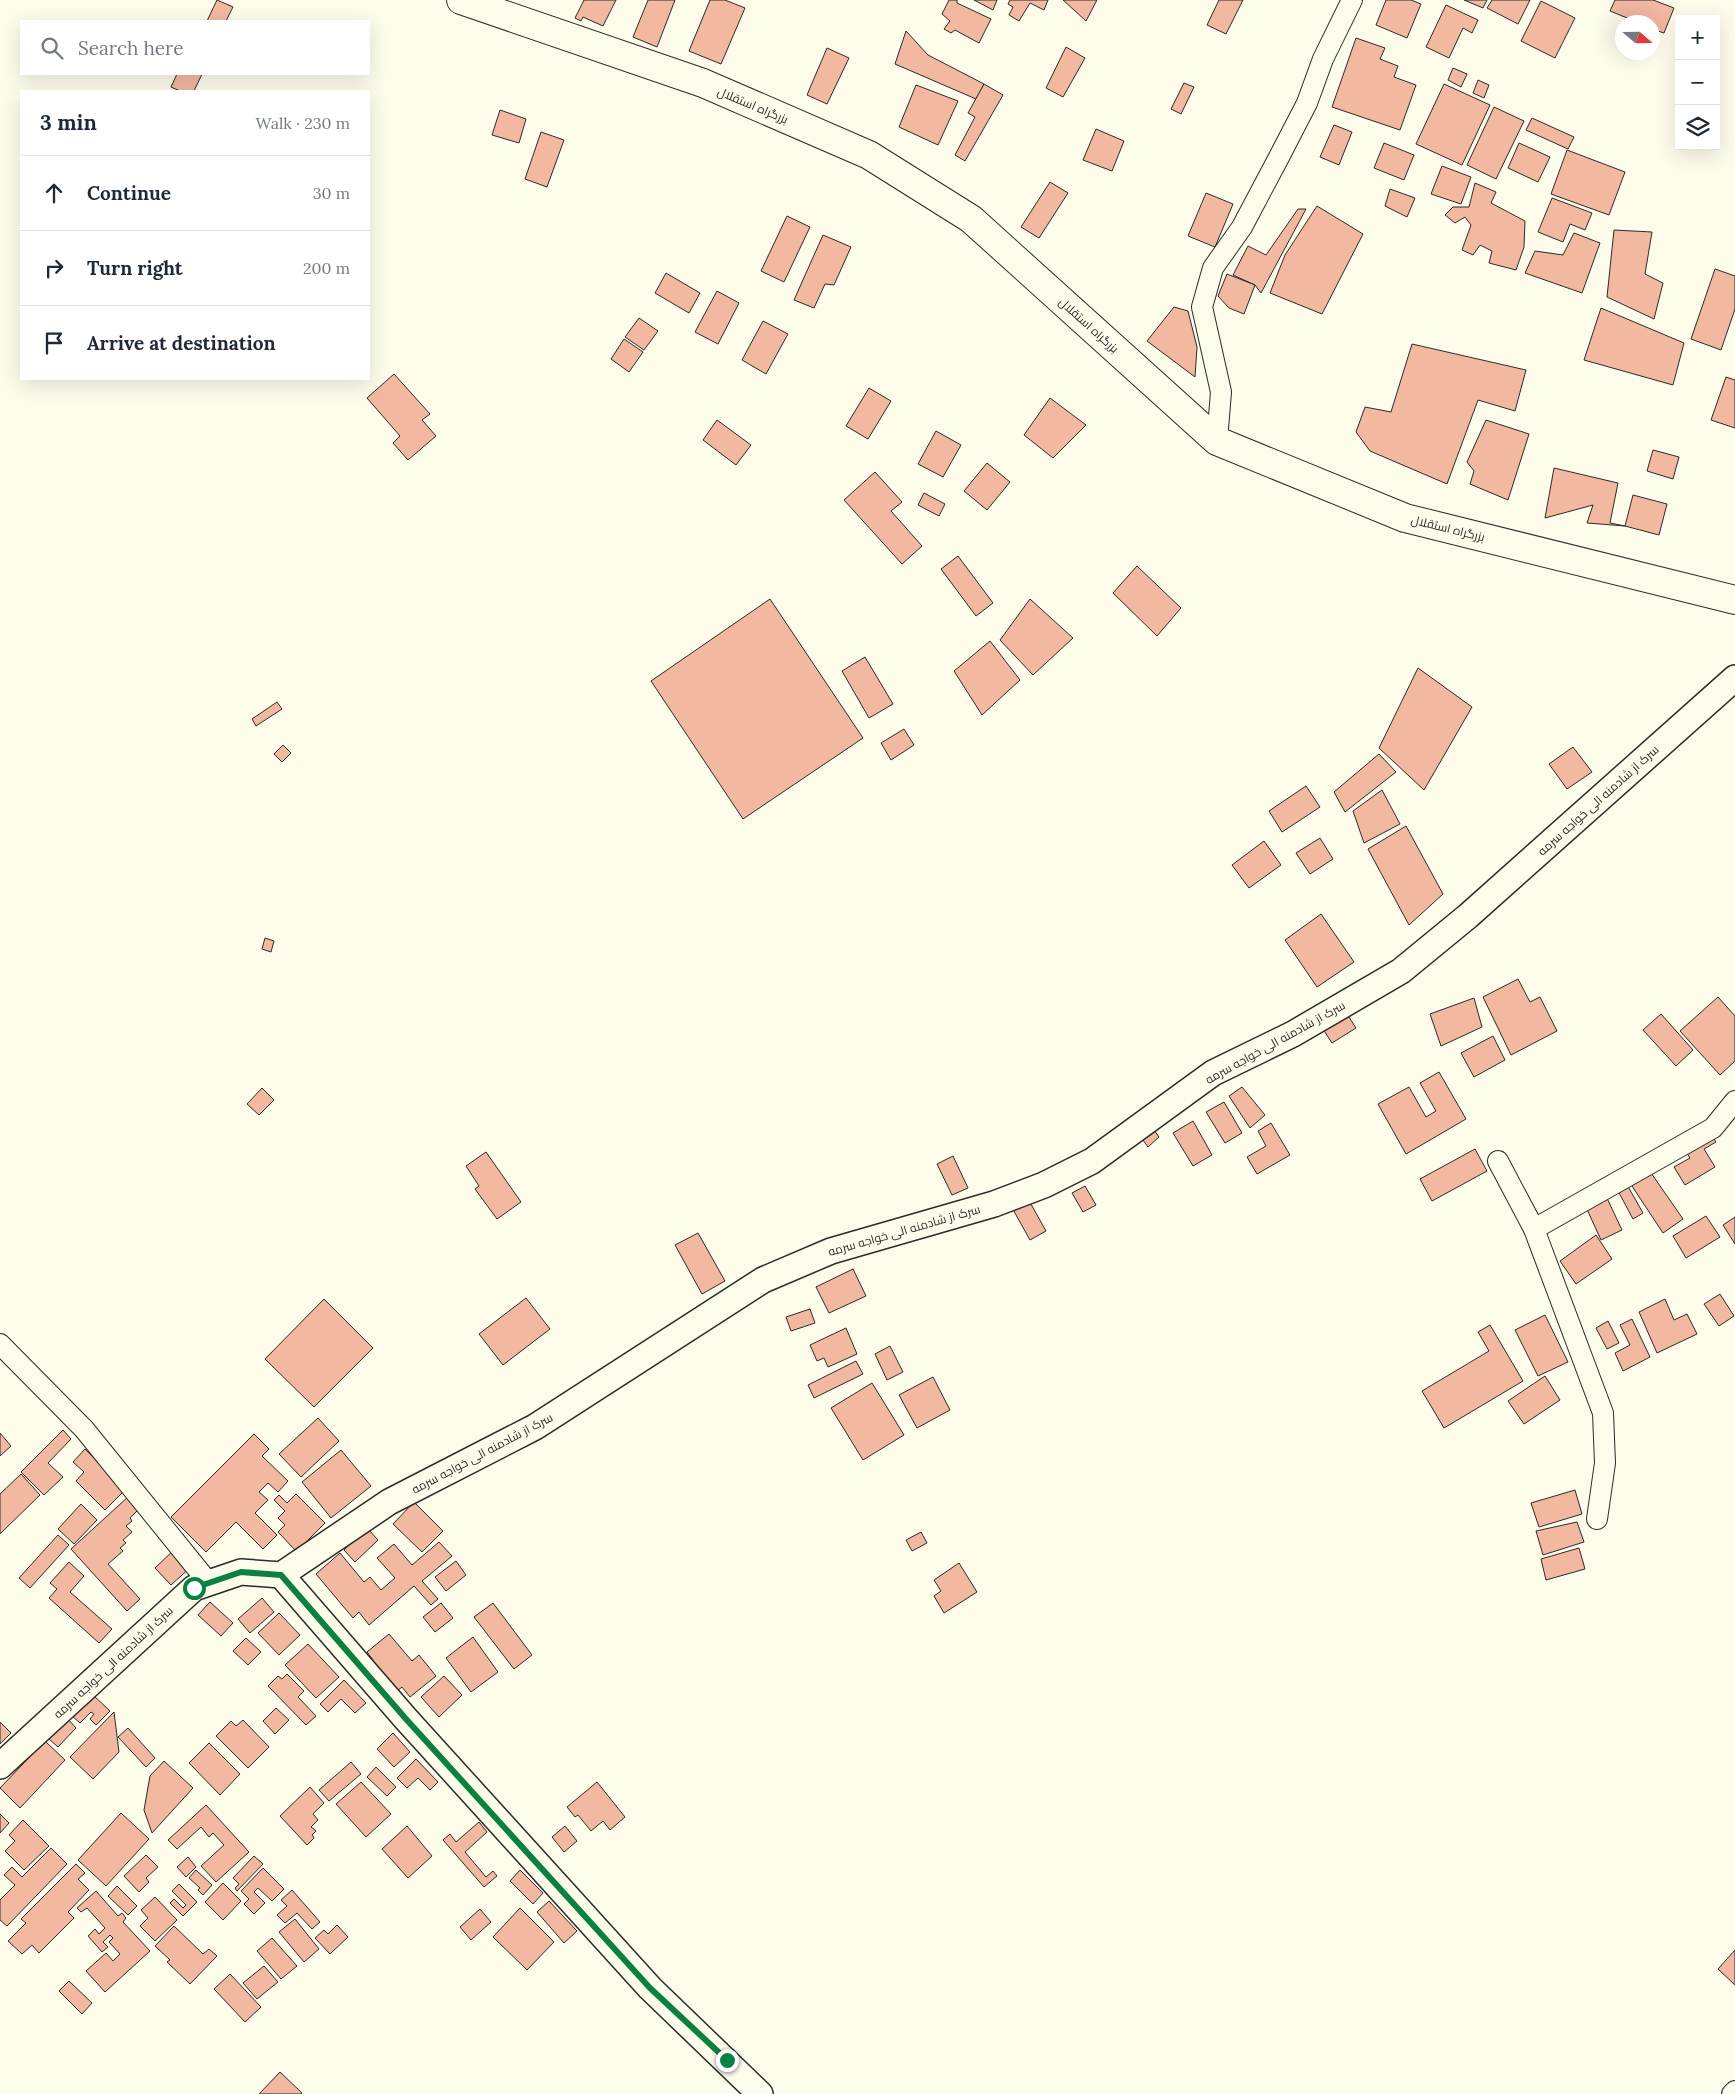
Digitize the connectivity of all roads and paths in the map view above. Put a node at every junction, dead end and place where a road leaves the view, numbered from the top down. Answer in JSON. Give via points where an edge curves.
{"nodes":[{"id":1,"x":460,"y":0,"type":"edge"},
{"id":2,"x":1352,"y":0,"type":"edge"},
{"id":3,"x":1217,"y":441,"type":"junction"},
{"id":4,"x":1735,"y":600,"type":"edge"},
{"id":5,"x":1735,"y":678,"type":"edge"},
{"id":6,"x":1735,"y":1101,"type":"edge"},
{"id":7,"x":1498,"y":1161,"type":"dead end"},
{"id":8,"x":1534,"y":1229,"type":"junction"},
{"id":9,"x":0,"y":1344,"type":"edge"},
{"id":10,"x":1597,"y":1519,"type":"dead end"},
{"id":11,"x":281,"y":1575,"type":"junction"},
{"id":12,"x":208,"y":1582,"type":"junction"},
{"id":13,"x":0,"y":1766,"type":"edge"},
{"id":14,"x":1735,"y":2090,"type":"edge"},
{"id":15,"x":760,"y":2094,"type":"edge"},
{"id":16,"x":1732,"y":2094,"type":"edge"}],
"edges":[{"from":1,"to":3,"type":"highway","name":"بزرگراه استقلال","via":[[704,83],[869,155],[971,219]]},
{"from":2,"to":3,"type":"street","via":[[1294,127],[1242,226],[1213,268],[1202,307],[1221,392]]},
{"from":3,"to":4,"type":"highway","name":"بزرگراه استقلال","via":[[1406,518]]},
{"from":5,"to":11,"type":"street","name":"سرک از شادمنه الی خواجه سرمه","via":[[1402,971],[1293,1034],[1213,1073],[1092,1161],[1044,1185],[994,1204],[831,1251],[763,1280],[535,1427],[389,1502]]},
{"from":6,"to":8,"type":"street","via":[[1713,1128]]},
{"from":7,"to":8,"type":"street"},
{"from":8,"to":10,"type":"street","via":[[1603,1413],[1605,1463]]},
{"from":9,"to":12,"type":"street","via":[[84,1429]]},
{"from":11,"to":12,"type":"street","name":"سرک از شادمنه الی خواجه سرمه","via":[[241,1572]]},
{"from":11,"to":15,"type":"street","via":[[406,1719],[650,1988]]},
{"from":12,"to":13,"type":"street","name":"سرک از شادمنه الی خواجه سرمه","via":[[194,1588]]},
{"from":14,"to":16,"type":"street"}]}
